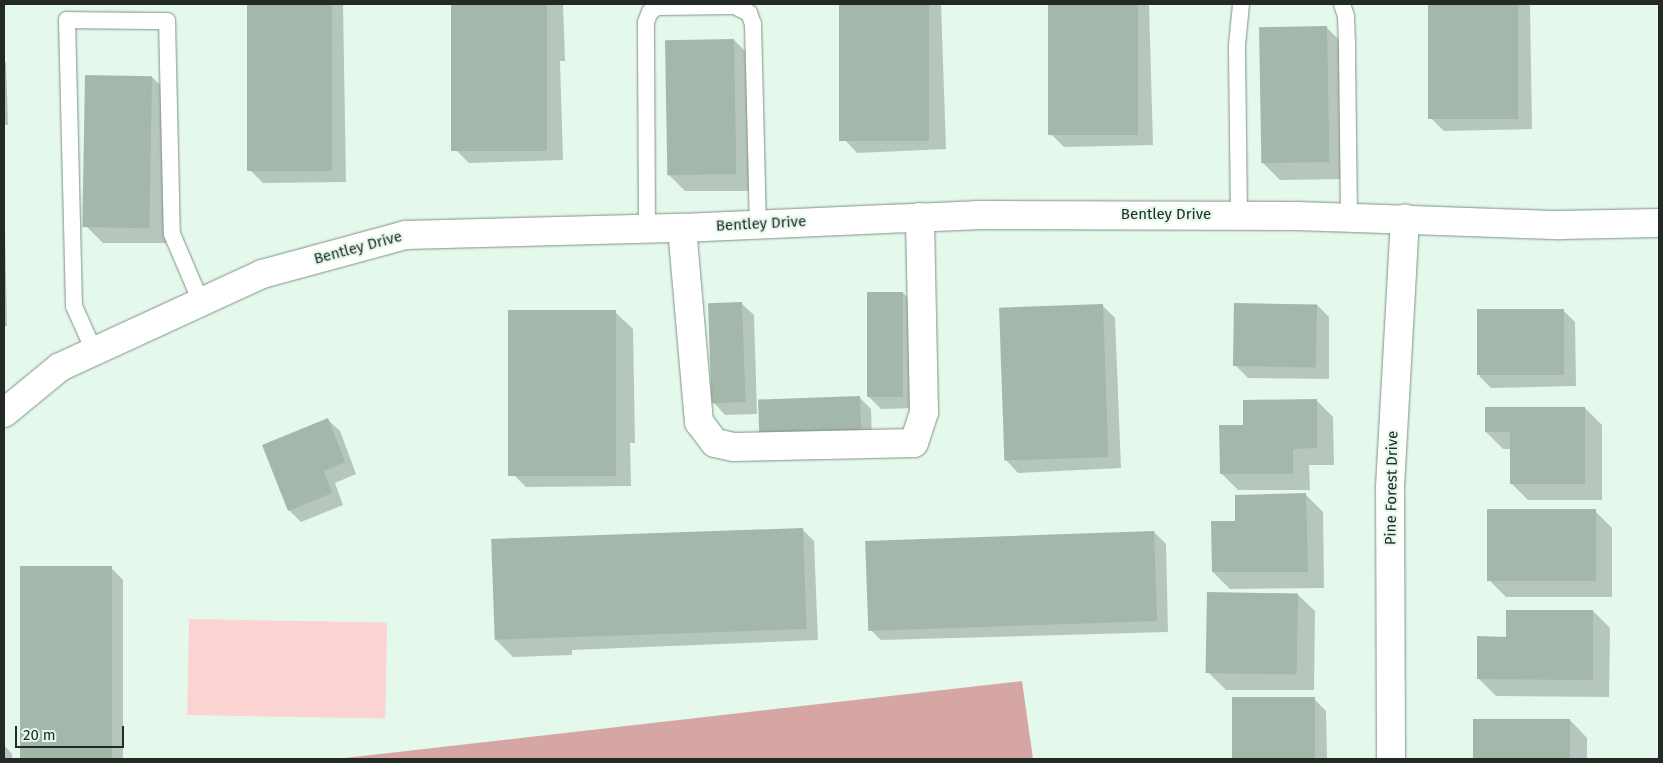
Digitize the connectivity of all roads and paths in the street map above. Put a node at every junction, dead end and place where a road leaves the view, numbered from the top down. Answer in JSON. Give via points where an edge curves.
{"nodes":[{"id":1,"x":1240,"y":4,"type":"edge"},
{"id":2,"x":1342,"y":4,"type":"edge"},
{"id":3,"x":1239,"y":216,"type":"junction"},
{"id":4,"x":920,"y":217,"type":"junction"},
{"id":5,"x":1349,"y":217,"type":"junction"},
{"id":6,"x":1405,"y":218,"type":"junction"},
{"id":7,"x":1659,"y":223,"type":"edge"},
{"id":8,"x":758,"y":225,"type":"junction"},
{"id":9,"x":682,"y":228,"type":"junction"},
{"id":10,"x":647,"y":229,"type":"junction"},
{"id":11,"x":201,"y":302,"type":"junction"},
{"id":12,"x":94,"y":351,"type":"junction"},
{"id":13,"x":4,"y":413,"type":"edge"},
{"id":14,"x":1391,"y":759,"type":"edge"}],
"edges":[{"from":1,"to":3,"type":"lane","via":[[1237,45]]},
{"from":2,"to":5,"type":"lane","via":[[1347,44]]},
{"from":3,"to":4,"type":"street","name":"Bentley Drive"},
{"from":3,"to":5,"type":"street","name":"Bentley Drive"},
{"from":4,"to":8,"type":"street","name":"Bentley Drive"},
{"from":4,"to":9,"type":"street","via":[[924,412],[914,443],[734,447],[715,443],[699,422]]},
{"from":5,"to":6,"type":"street","name":"Bentley Drive"},
{"from":6,"to":7,"type":"street","name":"Bentley Drive","via":[[1560,225]]},
{"from":6,"to":14,"type":"street","name":"Pine Forest Drive","via":[[1390,487]]},
{"from":8,"to":9,"type":"street","name":"Bentley Drive"},
{"from":8,"to":10,"type":"lane","via":[[753,24],[749,13],[735,6],[657,7],[650,12],[646,22]]},
{"from":9,"to":10,"type":"street","name":"Bentley Drive"},
{"from":10,"to":11,"type":"street","name":"Bentley Drive","via":[[406,235],[262,274]]},
{"from":11,"to":12,"type":"street","name":"Bentley Drive"},
{"from":11,"to":12,"type":"lane","via":[[172,234],[167,21],[67,20],[74,306]]},
{"from":12,"to":13,"type":"street","name":"Bentley Drive","via":[[60,367]]}]}
